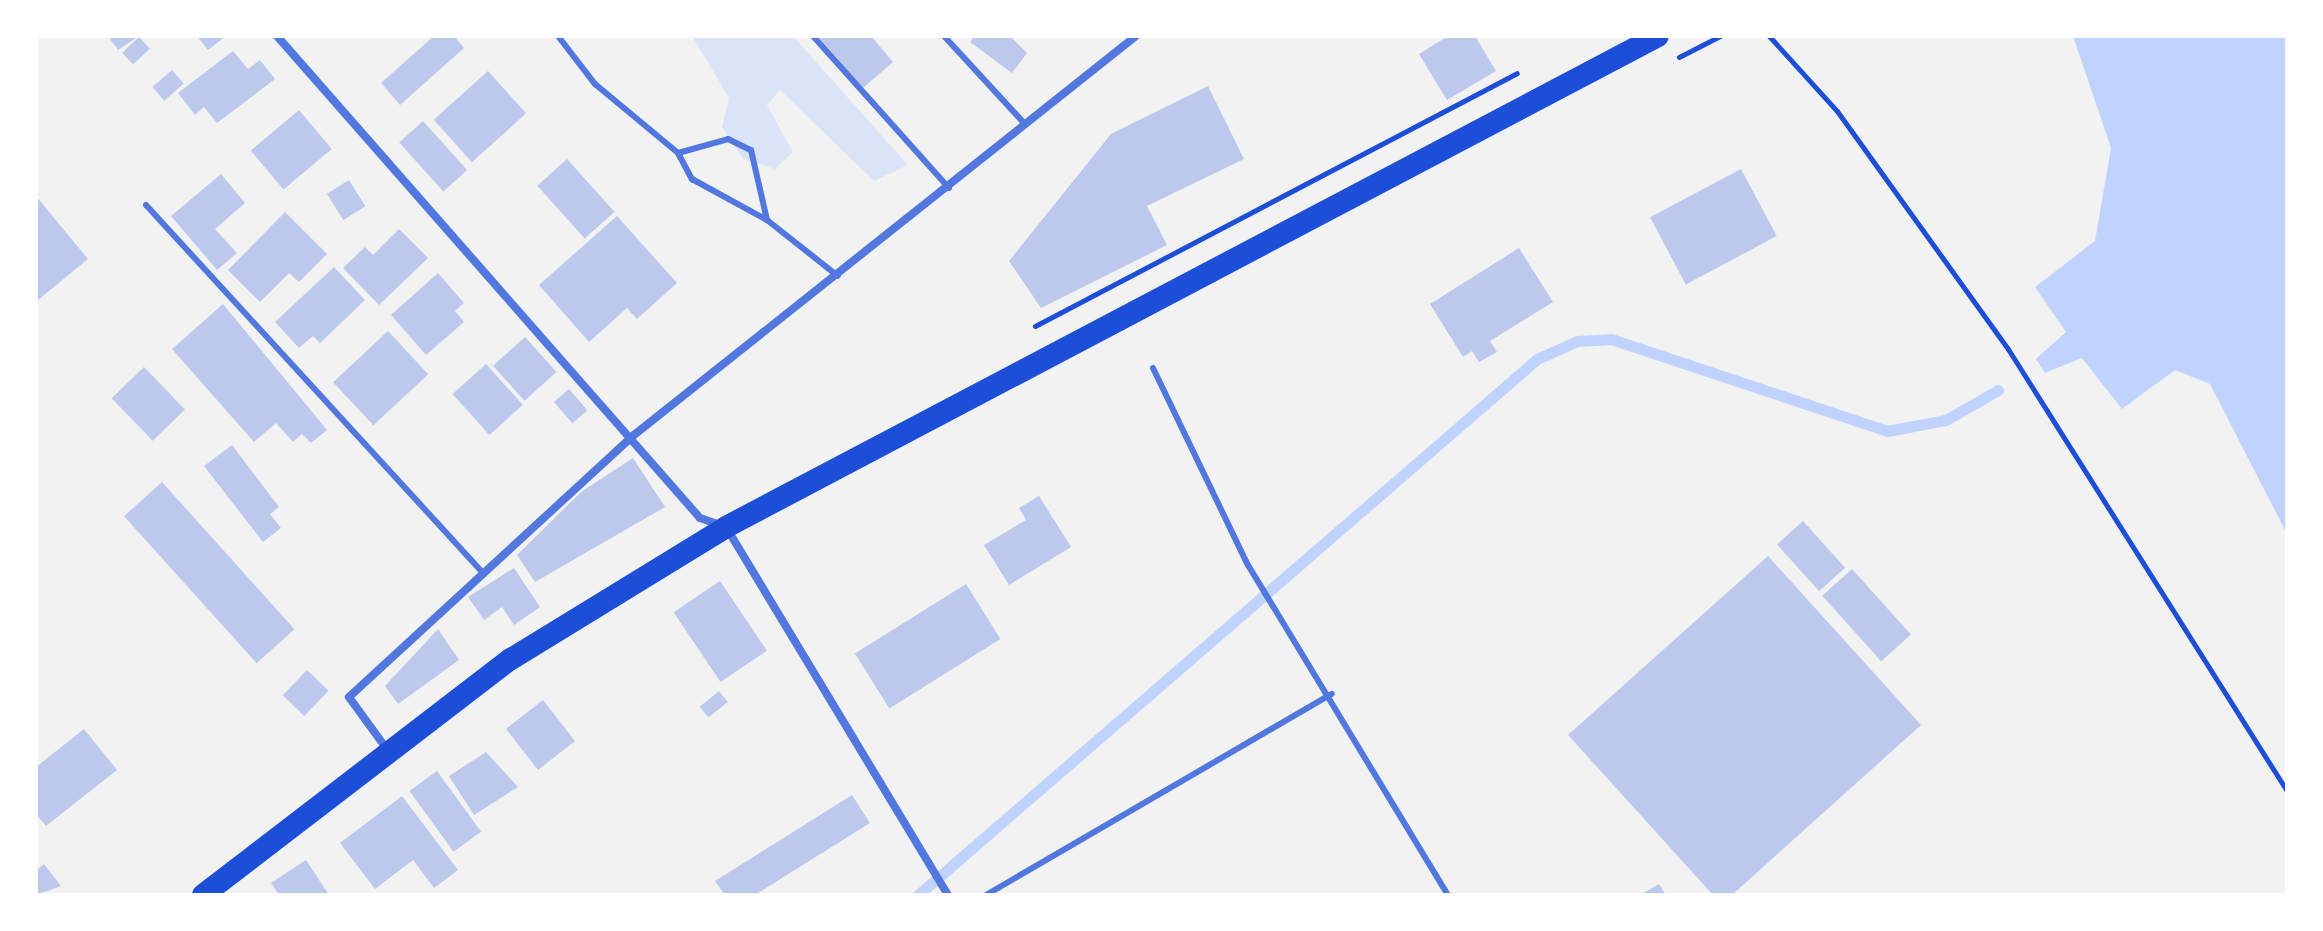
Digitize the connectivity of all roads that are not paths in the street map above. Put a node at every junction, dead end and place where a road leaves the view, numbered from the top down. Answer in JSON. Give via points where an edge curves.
{"nodes":[{"id":1,"x":277,"y":36,"type":"edge"},
{"id":2,"x":558,"y":36,"type":"edge"},
{"id":3,"x":813,"y":36,"type":"edge"},
{"id":4,"x":944,"y":36,"type":"edge"},
{"id":5,"x":1136,"y":36,"type":"edge"},
{"id":6,"x":1658,"y":36,"type":"edge"},
{"id":7,"x":1024,"y":123,"type":"junction"},
{"id":8,"x":678,"y":153,"type":"junction"},
{"id":9,"x":949,"y":188,"type":"junction"},
{"id":10,"x":146,"y":205,"type":"dead end"},
{"id":11,"x":767,"y":220,"type":"junction"},
{"id":12,"x":838,"y":276,"type":"junction"},
{"id":13,"x":1153,"y":368,"type":"dead end"},
{"id":14,"x":634,"y":435,"type":"junction"},
{"id":15,"x":726,"y":527,"type":"junction"},
{"id":16,"x":484,"y":574,"type":"junction"},
{"id":17,"x":1332,"y":694,"type":"junction"},
{"id":18,"x":386,"y":748,"type":"junction"},
{"id":19,"x":203,"y":895,"type":"edge"},
{"id":20,"x":948,"y":895,"type":"edge"},
{"id":21,"x":986,"y":895,"type":"edge"},
{"id":22,"x":1448,"y":895,"type":"edge"}],
"edges":[{"from":1,"to":14,"type":"street"},
{"from":2,"to":8,"type":"lane","via":[[595,84]]},
{"from":3,"to":9,"type":"lane"},
{"from":4,"to":7,"type":"lane"},
{"from":5,"to":7,"type":"street"},
{"from":6,"to":15,"type":"highway"},
{"from":7,"to":9,"type":"street"},
{"from":8,"to":11,"type":"lane","via":[[692,179]]},
{"from":8,"to":11,"type":"lane","via":[[728,139],[751,150]]},
{"from":9,"to":12,"type":"street"},
{"from":10,"to":16,"type":"lane"},
{"from":11,"to":12,"type":"lane"},
{"from":12,"to":14,"type":"street"},
{"from":13,"to":17,"type":"lane","via":[[1248,565]]},
{"from":14,"to":15,"type":"street","via":[[700,518]]},
{"from":14,"to":16,"type":"street"},
{"from":15,"to":18,"type":"highway","via":[[511,659]]},
{"from":15,"to":20,"type":"street"},
{"from":16,"to":18,"type":"street","via":[[349,697]]},
{"from":17,"to":21,"type":"lane"},
{"from":17,"to":22,"type":"lane"},
{"from":18,"to":19,"type":"highway"}]}
